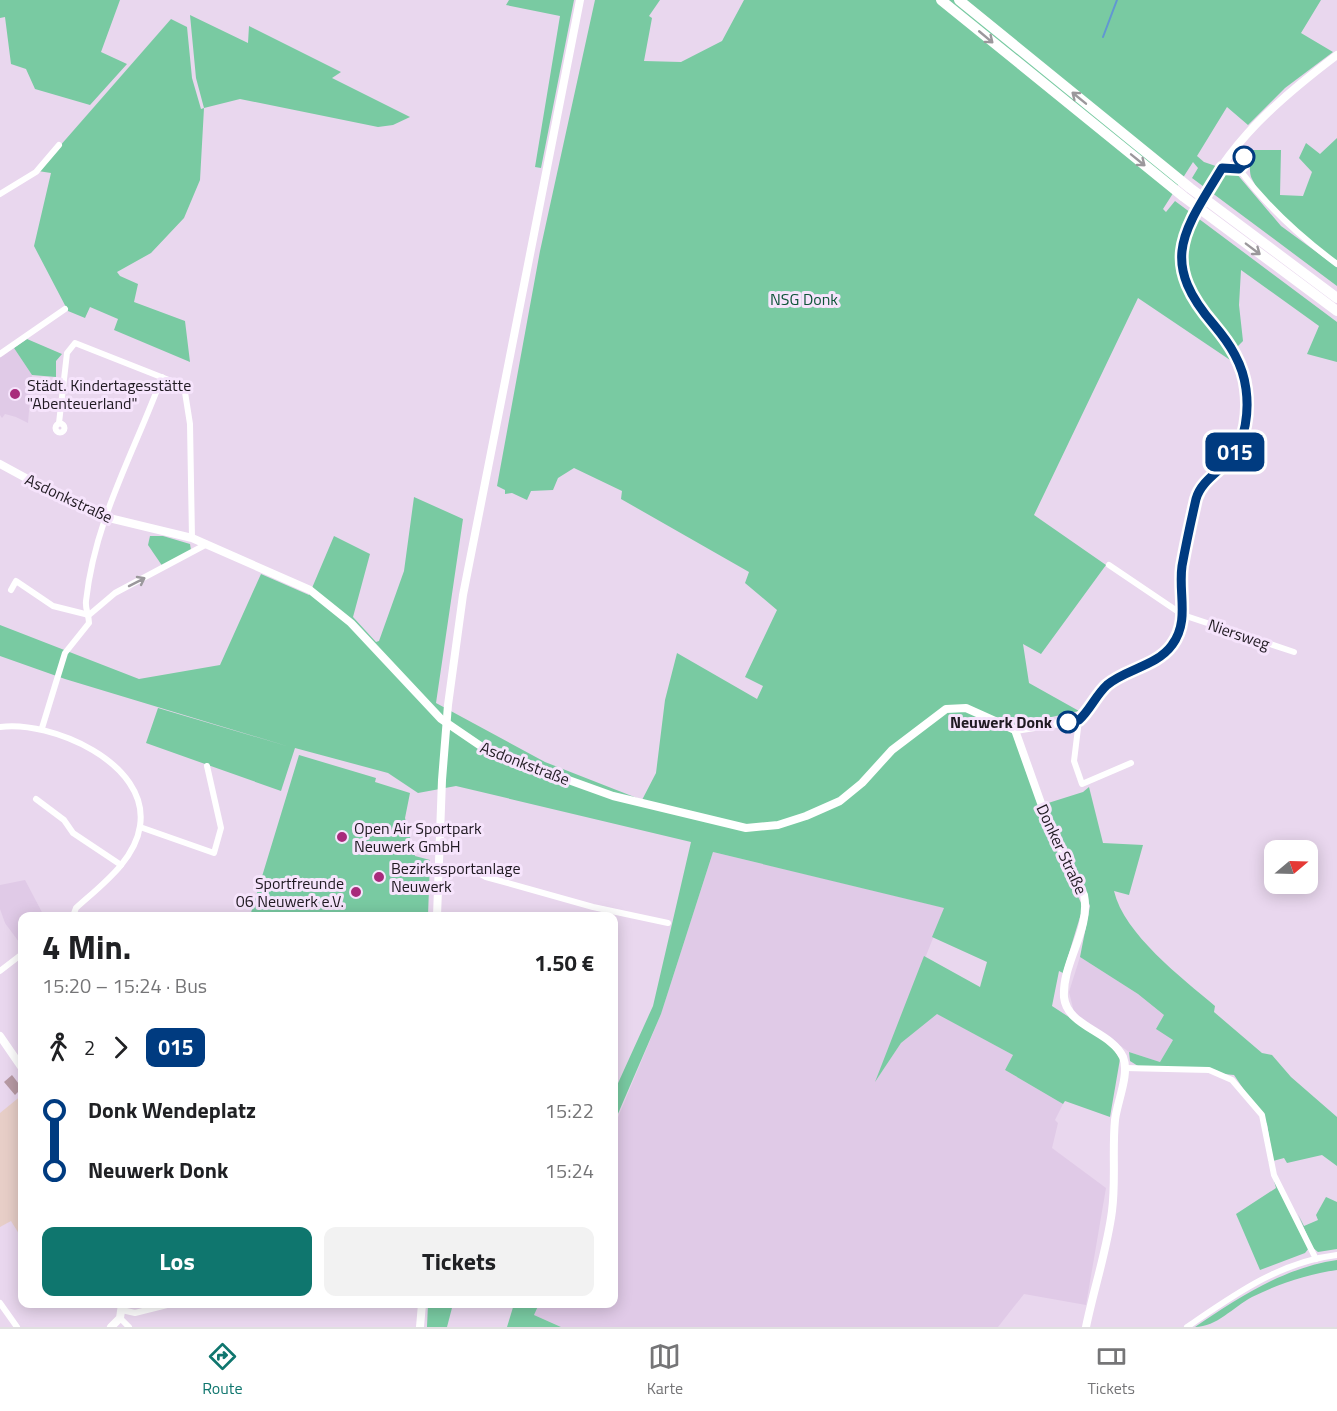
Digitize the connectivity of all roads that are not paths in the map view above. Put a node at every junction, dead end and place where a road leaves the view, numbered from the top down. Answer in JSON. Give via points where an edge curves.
{"nodes":[{"id":1,"x":580,"y":0,"type":"edge"},
{"id":2,"x":941,"y":0,"type":"edge"},
{"id":3,"x":959,"y":0,"type":"edge"},
{"id":4,"x":1337,"y":55,"type":"edge"},
{"id":5,"x":59,"y":145,"type":"dead end"},
{"id":6,"x":1222,"y":168,"type":"junction"},
{"id":7,"x":1187,"y":192,"type":"junction"},
{"id":8,"x":0,"y":194,"type":"edge"},
{"id":9,"x":1209,"y":209,"type":"junction"},
{"id":10,"x":1337,"y":264,"type":"edge"},
{"id":11,"x":1337,"y":298,"type":"edge"},
{"id":12,"x":64,"y":309,"type":"dead end"},
{"id":13,"x":1337,"y":312,"type":"edge"},
{"id":14,"x":0,"y":354,"type":"edge"},
{"id":15,"x":162,"y":377,"type":"junction"},
{"id":16,"x":59,"y":423,"type":"dead end"},
{"id":17,"x":0,"y":464,"type":"edge"},
{"id":18,"x":105,"y":517,"type":"junction"},
{"id":19,"x":192,"y":538,"type":"junction"},
{"id":20,"x":207,"y":544,"type":"junction"},
{"id":21,"x":1108,"y":565,"type":"dead end"},
{"id":22,"x":11,"y":590,"type":"dead end"},
{"id":23,"x":89,"y":615,"type":"junction"},
{"id":24,"x":1183,"y":615,"type":"junction"},
{"id":25,"x":1294,"y":652,"type":"dead end"},
{"id":26,"x":1079,"y":720,"type":"junction"},
{"id":27,"x":0,"y":727,"type":"edge"},
{"id":28,"x":42,"y":728,"type":"junction"},
{"id":29,"x":1015,"y":730,"type":"junction"},
{"id":30,"x":1131,"y":763,"type":"dead end"},
{"id":31,"x":207,"y":766,"type":"dead end"},
{"id":32,"x":36,"y":799,"type":"dead end"},
{"id":33,"x":140,"y":827,"type":"junction"},
{"id":34,"x":121,"y":865,"type":"junction"},
{"id":35,"x":475,"y":871,"type":"dead end"},
{"id":36,"x":593,"y":907,"type":"junction"},
{"id":37,"x":75,"y":912,"type":"edge"},
{"id":38,"x":437,"y":912,"type":"edge"},
{"id":39,"x":592,"y":912,"type":"edge"},
{"id":40,"x":616,"y":912,"type":"edge"},
{"id":41,"x":618,"y":912,"type":"edge"},
{"id":42,"x":668,"y":923,"type":"dead end"},
{"id":43,"x":18,"y":957,"type":"edge"},
{"id":44,"x":0,"y":971,"type":"edge"},
{"id":45,"x":0,"y":1037,"type":"edge"},
{"id":46,"x":18,"y":1062,"type":"edge"},
{"id":47,"x":1125,"y":1068,"type":"junction"},
{"id":48,"x":1337,"y":1255,"type":"edge"},
{"id":49,"x":1316,"y":1259,"type":"junction"},
{"id":50,"x":0,"y":1303,"type":"edge"},
{"id":51,"x":155,"y":1308,"type":"edge"},
{"id":52,"x":422,"y":1308,"type":"edge"},
{"id":53,"x":122,"y":1311,"type":"edge"},
{"id":54,"x":17,"y":1327,"type":"edge"},
{"id":55,"x":111,"y":1327,"type":"edge"},
{"id":56,"x":129,"y":1327,"type":"edge"},
{"id":57,"x":420,"y":1327,"type":"edge"},
{"id":58,"x":1086,"y":1327,"type":"edge"},
{"id":59,"x":1187,"y":1327,"type":"edge"}],
"edges":[{"from":1,"to":38,"type":"street","via":[[463,595],[442,780]]},
{"from":2,"to":7,"type":"highway","one_way":true},
{"from":7,"to":3,"type":"highway","one_way":true},
{"from":4,"to":6,"type":"street","via":[[1259,118]]},
{"from":5,"to":8,"type":"street","via":[[36,172]]},
{"from":6,"to":10,"type":"street","via":[[1239,169],[1270,209]]},
{"from":6,"to":24,"type":"street","via":[[1184,234],[1182,271],[1198,307],[1237,358],[1246,387],[1246,418],[1238,447],[1197,497],[1182,566]]},
{"from":7,"to":9,"type":"highway"},
{"from":9,"to":11,"type":"highway"},
{"from":9,"to":13,"type":"highway","one_way":true},
{"from":12,"to":14,"type":"street"},
{"from":15,"to":16,"type":"street","via":[[75,343],[67,353]]},
{"from":15,"to":18,"type":"street"},
{"from":15,"to":19,"type":"street","via":[[182,383],[187,390]]},
{"from":17,"to":18,"type":"street","name":"Asdonkstraße"},
{"from":18,"to":19,"type":"street","name":"Asdonkstraße"},
{"from":18,"to":23,"type":"street","via":[[85,604]]},
{"from":19,"to":20,"type":"street","name":"Asdonkstraße"},
{"from":23,"to":20,"type":"street","one_way":true,"via":[[116,593]]},
{"from":20,"to":29,"type":"street","name":"Asdonkstraße","via":[[295,582],[324,599],[426,705],[472,742],[510,760],[613,796],[755,829],[806,816],[840,801],[891,750],[946,709],[966,708]]},
{"from":21,"to":24,"type":"street"},
{"from":22,"to":23,"type":"street","via":[[16,581],[53,606]]},
{"from":23,"to":28,"type":"street","via":[[89,623],[65,653]]},
{"from":24,"to":25,"type":"street","name":"Niersweg"},
{"from":24,"to":26,"type":"street","via":[[1171,647],[1107,685]]},
{"from":26,"to":29,"type":"street"},
{"from":26,"to":30,"type":"street","via":[[1074,761],[1082,784]]},
{"from":27,"to":28,"type":"street"},
{"from":28,"to":33,"type":"street","via":[[91,750],[120,770],[138,799]]},
{"from":29,"to":47,"type":"street","name":"Donker Straße","via":[[1047,820],[1087,908],[1064,998],[1073,1016],[1115,1046]]},
{"from":31,"to":33,"type":"street","via":[[221,828],[214,853]]},
{"from":32,"to":34,"type":"street","via":[[64,820],[73,833]]},
{"from":33,"to":34,"type":"street"},
{"from":34,"to":37,"type":"street"},
{"from":35,"to":36,"type":"street"},
{"from":36,"to":39,"type":"street"},
{"from":36,"to":40,"type":"street"},
{"from":41,"to":42,"type":"street"},
{"from":43,"to":44,"type":"street"},
{"from":45,"to":46,"type":"street"},
{"from":47,"to":49,"type":"street","via":[[1209,1070],[1232,1080],[1262,1115],[1276,1181]]},
{"from":47,"to":58,"type":"street","via":[[1115,1121],[1112,1213]]},
{"from":48,"to":49,"type":"street"},
{"from":49,"to":59,"type":"street","via":[[1249,1285]]},
{"from":50,"to":54,"type":"street"},
{"from":51,"to":53,"type":"street","via":[[135,1313]]},
{"from":52,"to":57,"type":"street"},
{"from":53,"to":55,"type":"street"},
{"from":53,"to":56,"type":"street"}]}
